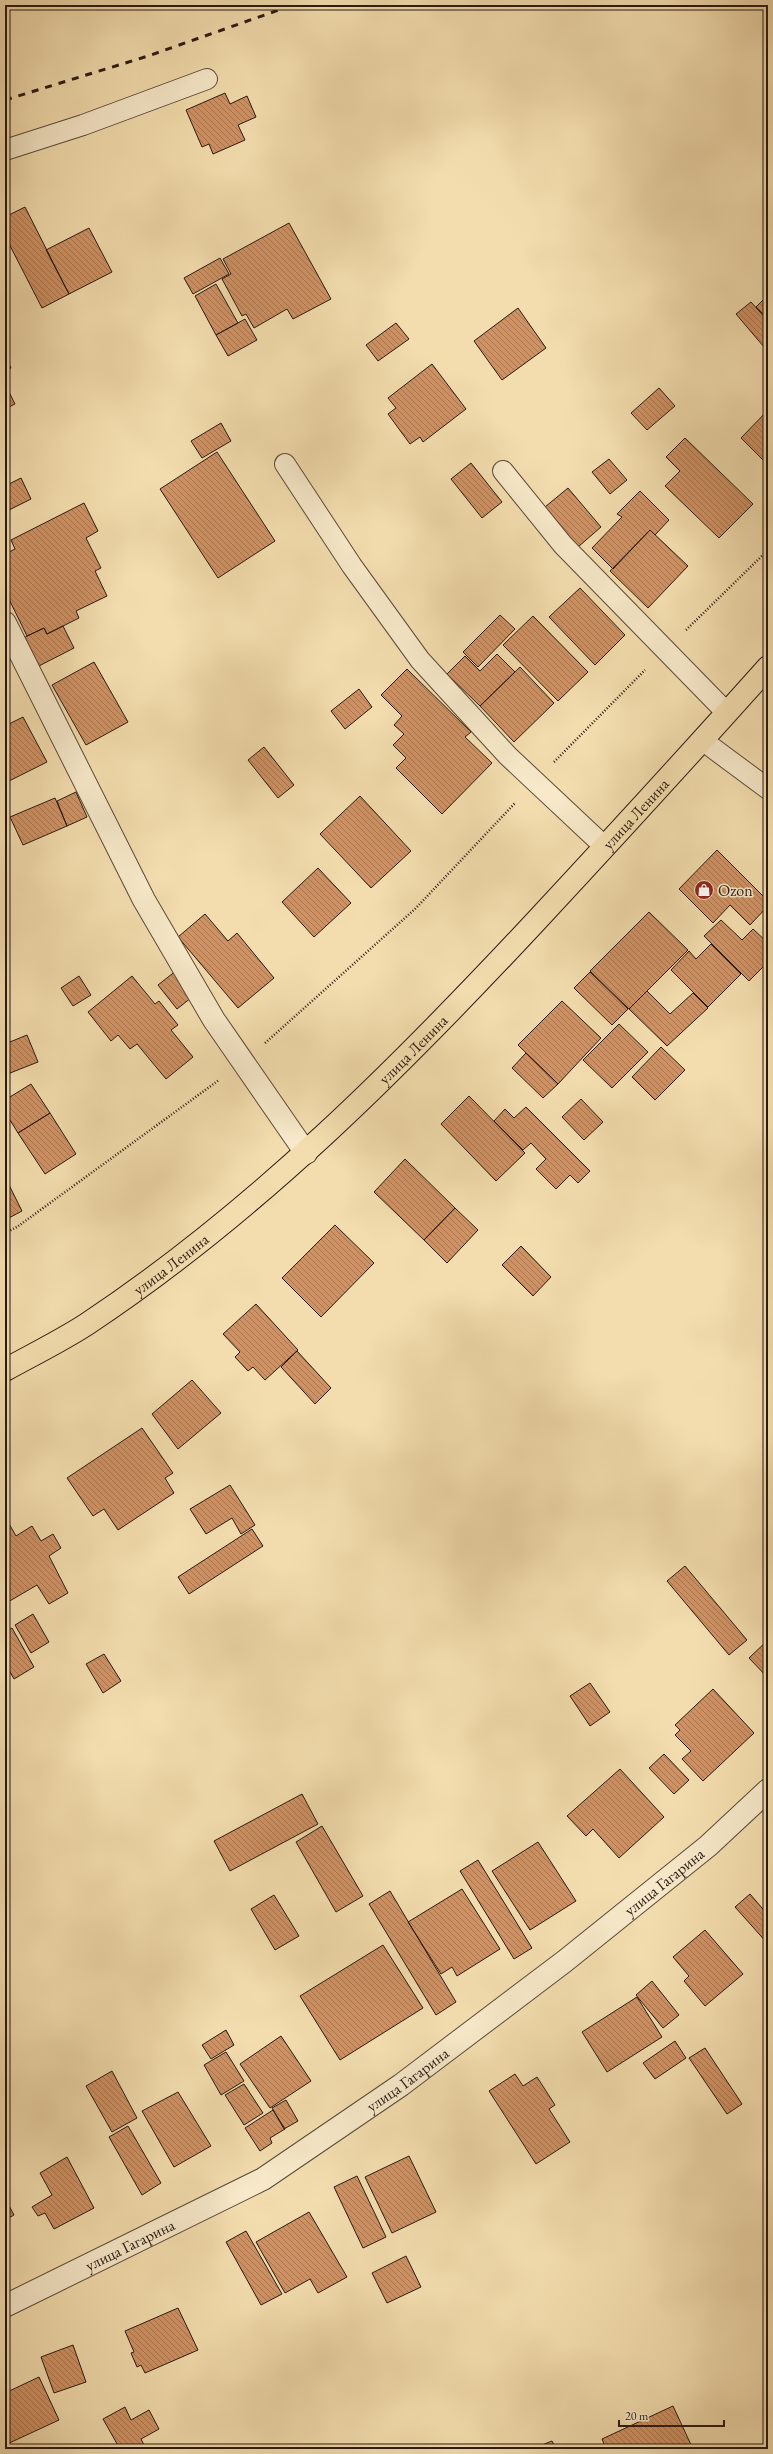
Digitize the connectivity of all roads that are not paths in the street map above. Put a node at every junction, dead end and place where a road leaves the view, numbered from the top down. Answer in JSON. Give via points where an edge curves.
{"nodes":[{"id":1,"x":207,"y":79,"type":"dead end"},
{"id":2,"x":5,"y":150,"type":"edge"},
{"id":3,"x":285,"y":464,"type":"dead end"},
{"id":4,"x":503,"y":471,"type":"dead end"},
{"id":5,"x":5,"y":623,"type":"edge"},
{"id":6,"x":768,"y":667,"type":"edge"},
{"id":7,"x":727,"y":713,"type":"junction"},
{"id":8,"x":702,"y":740,"type":"junction"},
{"id":9,"x":768,"y":789,"type":"edge"},
{"id":10,"x":605,"y":847,"type":"junction"},
{"id":11,"x":306,"y":1153,"type":"junction"},
{"id":12,"x":5,"y":1370,"type":"edge"},
{"id":13,"x":768,"y":1790,"type":"edge"},
{"id":14,"x":5,"y":2306,"type":"edge"}],
"edges":[{"from":1,"to":2,"type":"lane","via":[[83,125]]},
{"from":3,"to":10,"type":"lane","via":[[352,566],[420,660],[508,756]]},
{"from":4,"to":7,"type":"lane","via":[[563,545]]},
{"from":5,"to":11,"type":"street","via":[[144,900],[214,1020]]},
{"from":6,"to":7,"type":"main road","name":"улица Ленина"},
{"from":7,"to":8,"type":"main road","name":"улица Ленина"},
{"from":8,"to":9,"type":"lane"},
{"from":8,"to":10,"type":"main road","name":"улица Ленина"},
{"from":10,"to":11,"type":"main road","name":"улица Ленина","via":[[406,1059]]},
{"from":11,"to":12,"type":"main road","name":"улица Ленина","via":[[216,1230],[150,1279],[86,1325]]},
{"from":13,"to":14,"type":"street","name":"улица Гагарина","via":[[708,1846],[565,1961],[401,2085],[269,2175]]}]}
